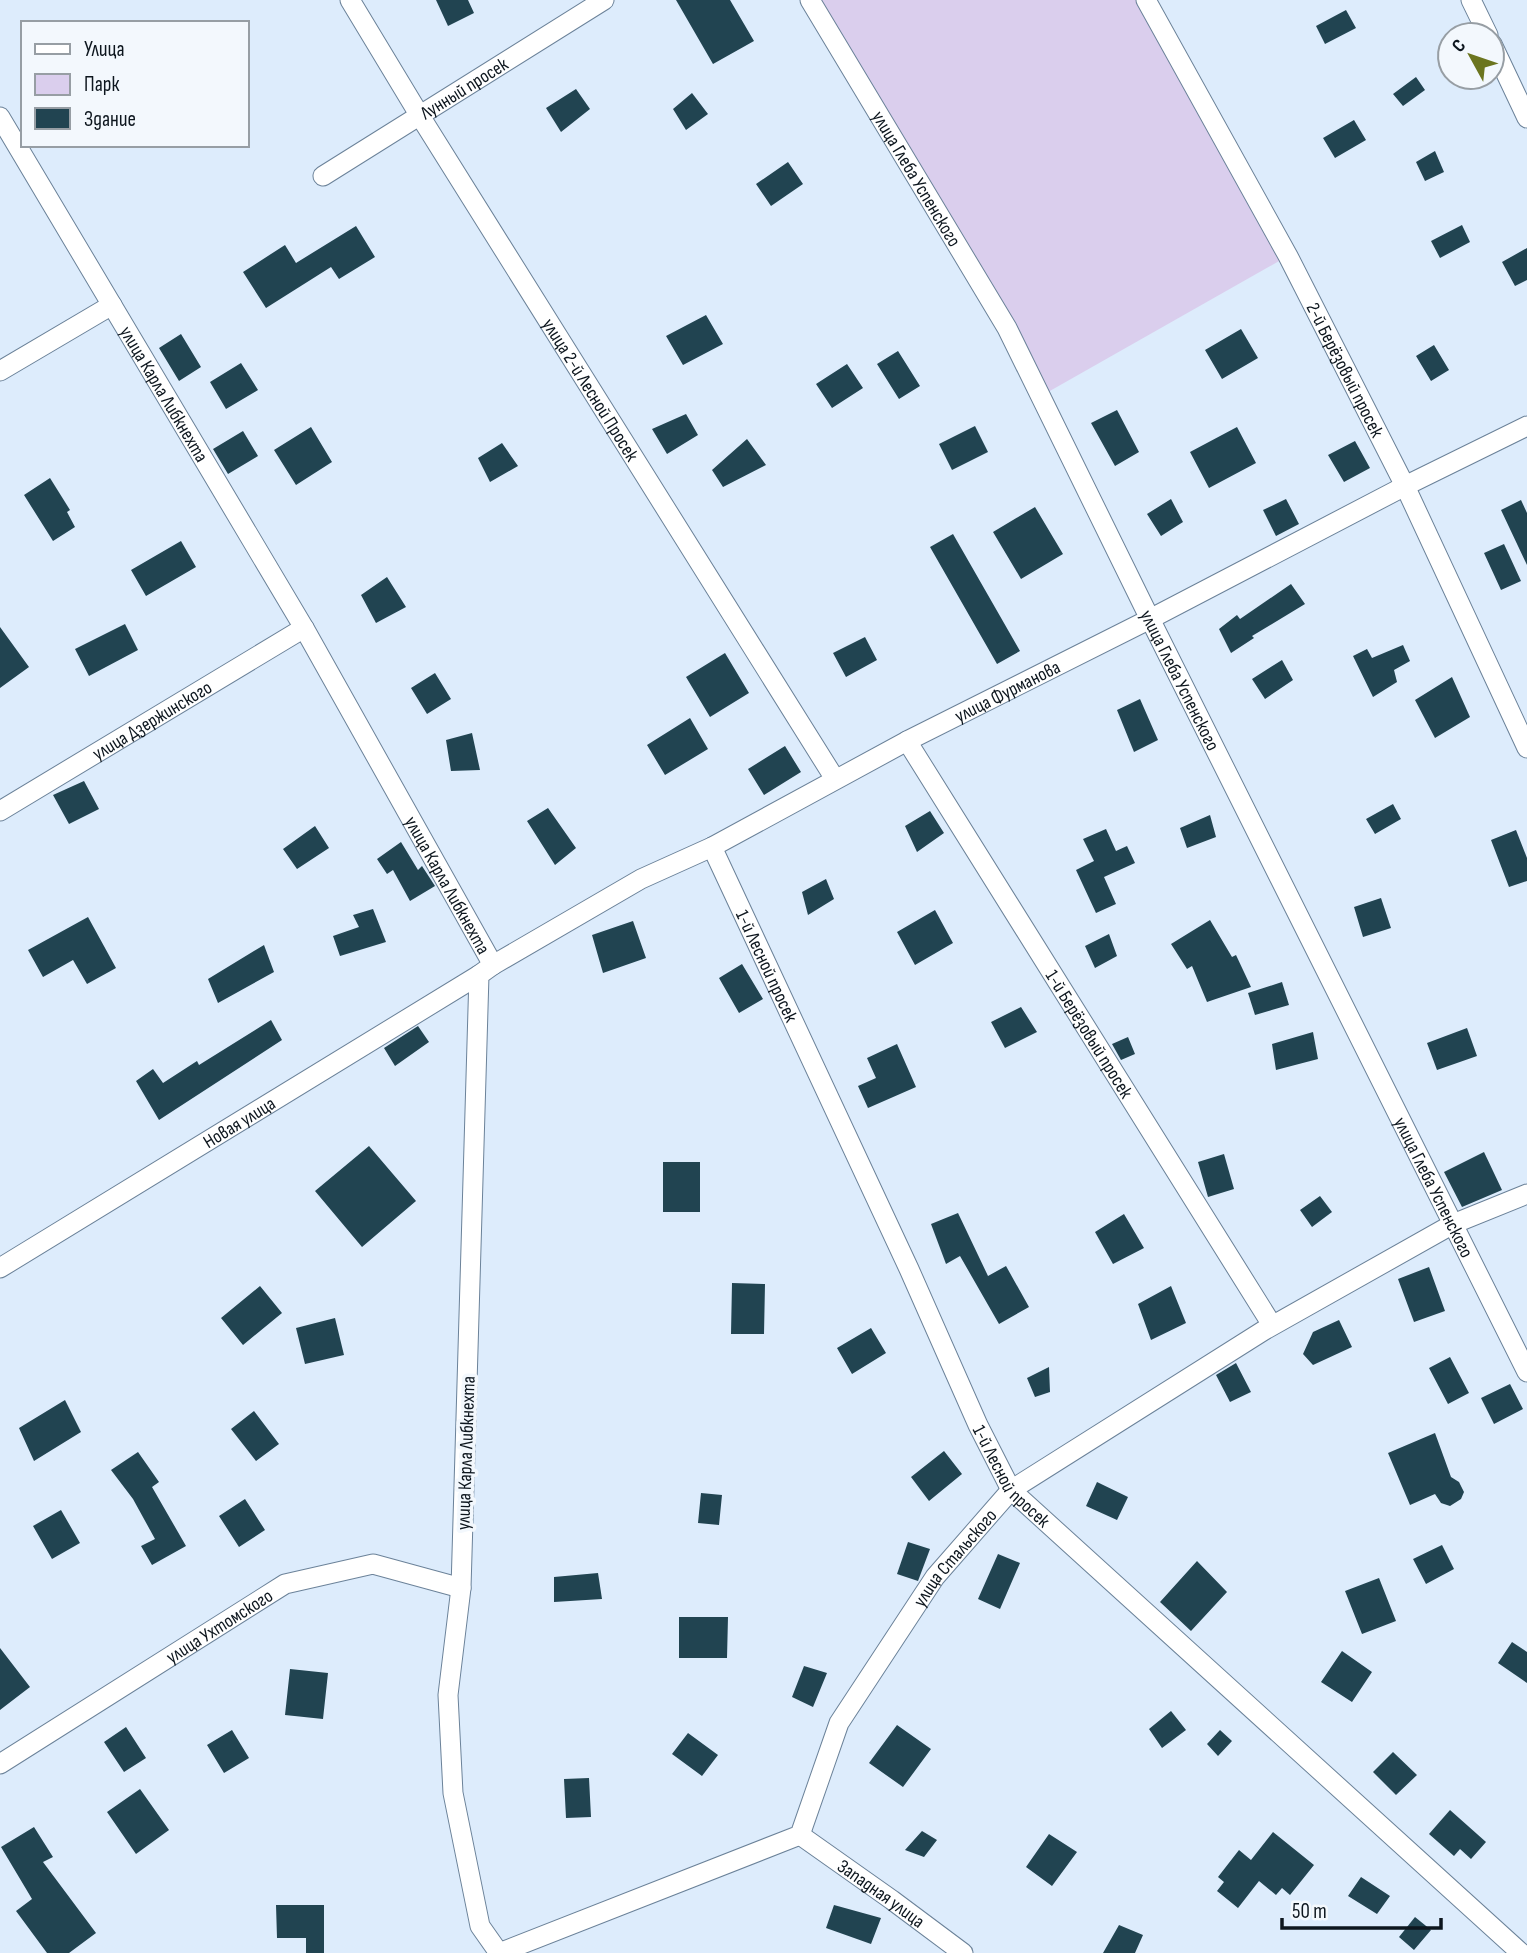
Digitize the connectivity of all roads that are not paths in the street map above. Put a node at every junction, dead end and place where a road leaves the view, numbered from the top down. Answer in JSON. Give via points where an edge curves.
{"nodes":[{"id":1,"x":350,"y":0,"type":"edge"},
{"id":2,"x":604,"y":0,"type":"edge"},
{"id":3,"x":810,"y":0,"type":"edge"},
{"id":4,"x":1146,"y":0,"type":"edge"},
{"id":5,"x":1471,"y":0,"type":"edge"},
{"id":6,"x":1481,"y":21,"type":"edge"},
{"id":7,"x":1506,"y":74,"type":"edge"},
{"id":8,"x":420,"y":116,"type":"junction"},
{"id":9,"x":0,"y":117,"type":"edge"},
{"id":10,"x":1527,"y":118,"type":"edge"},
{"id":11,"x":323,"y":176,"type":"dead end"},
{"id":12,"x":112,"y":305,"type":"junction"},
{"id":13,"x":0,"y":370,"type":"edge"},
{"id":14,"x":1527,"y":426,"type":"edge"},
{"id":15,"x":1405,"y":486,"type":"junction"},
{"id":16,"x":1150,"y":620,"type":"junction"},
{"id":17,"x":304,"y":628,"type":"junction"},
{"id":18,"x":907,"y":741,"type":"junction"},
{"id":19,"x":1527,"y":748,"type":"edge"},
{"id":20,"x":835,"y":779,"type":"junction"},
{"id":21,"x":0,"y":811,"type":"edge"},
{"id":22,"x":712,"y":846,"type":"junction"},
{"id":23,"x":486,"y":970,"type":"junction"},
{"id":24,"x":1527,"y":1194,"type":"edge"},
{"id":25,"x":1453,"y":1224,"type":"junction"},
{"id":26,"x":0,"y":1268,"type":"edge"},
{"id":27,"x":1272,"y":1325,"type":"junction"},
{"id":28,"x":1527,"y":1372,"type":"edge"},
{"id":29,"x":1011,"y":1490,"type":"junction"},
{"id":30,"x":461,"y":1588,"type":"junction"},
{"id":31,"x":0,"y":1764,"type":"edge"},
{"id":32,"x":800,"y":1835,"type":"junction"},
{"id":33,"x":499,"y":1953,"type":"edge"},
{"id":34,"x":962,"y":1953,"type":"edge"},
{"id":35,"x":1521,"y":1953,"type":"edge"}],
"edges":[{"from":1,"to":8,"type":"street","name":"улица 2-й Лесной Просек"},
{"from":2,"to":8,"type":"street","name":"Лунный просек"},
{"from":3,"to":16,"type":"street","name":"улица Глеба Успенского","via":[[1007,328]]},
{"from":4,"to":15,"type":"street","name":"2-й Берёзовый просек","via":[[1288,256]]},
{"from":5,"to":6,"type":"street"},
{"from":7,"to":10,"type":"street"},
{"from":8,"to":11,"type":"street","name":"Лунный просек"},
{"from":8,"to":20,"type":"street","name":"улица 2-й Лесной Просек"},
{"from":9,"to":12,"type":"street","name":"улица Карла Либкнехта"},
{"from":12,"to":13,"type":"street"},
{"from":12,"to":17,"type":"street","name":"улица Карла Либкнехта"},
{"from":14,"to":15,"type":"street","name":"улица Фурманова"},
{"from":15,"to":16,"type":"street","name":"улица Фурманова"},
{"from":15,"to":19,"type":"street","name":"2-й Берёзовый просек"},
{"from":16,"to":18,"type":"street","name":"улица Фурманова"},
{"from":16,"to":25,"type":"street","name":"улица Глеба Успенского"},
{"from":17,"to":21,"type":"street","name":"улица Дзержинского"},
{"from":17,"to":23,"type":"street","name":"улица Карла Либкнехта"},
{"from":18,"to":20,"type":"street","name":"улица Фурманова"},
{"from":18,"to":27,"type":"street","name":"1-й Берёзовый просек"},
{"from":20,"to":22,"type":"street","name":"улица Фурманова"},
{"from":22,"to":23,"type":"street","name":"улица Фурманова","via":[[641,879]]},
{"from":22,"to":29,"type":"street","name":"1-й Лесной просек"},
{"from":23,"to":26,"type":"street","name":"Новая улица"},
{"from":23,"to":30,"type":"street","name":"улица Карла Либкнехта"},
{"from":24,"to":25,"type":"street","name":"улица Стальского"},
{"from":25,"to":27,"type":"street","name":"улица Стальского"},
{"from":25,"to":28,"type":"street","name":"улица Глеба Успенского"},
{"from":27,"to":29,"type":"street","name":"улица Стальского"},
{"from":29,"to":32,"type":"street","name":"улица Стальского","via":[[935,1577],[839,1723]]},
{"from":29,"to":35,"type":"street","name":"1-й Лесной просек"},
{"from":30,"to":31,"type":"street","name":"улица Ухтомского","via":[[373,1564],[285,1584]]},
{"from":30,"to":33,"type":"street","name":"улица Карла Либкнехта","via":[[448,1695],[453,1793],[480,1926]]},
{"from":32,"to":33,"type":"street"},
{"from":32,"to":34,"type":"street","name":"Западная улица"}]}
